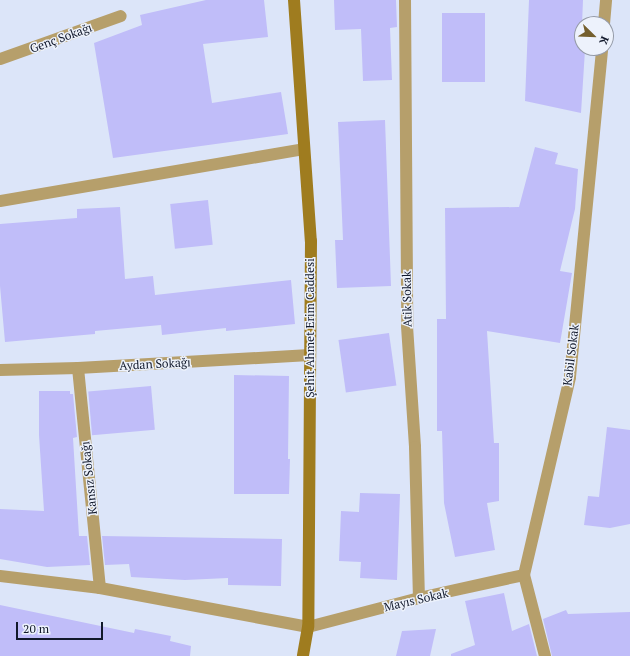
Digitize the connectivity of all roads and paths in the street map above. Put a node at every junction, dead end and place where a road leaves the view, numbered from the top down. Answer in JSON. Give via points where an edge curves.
{"nodes":[{"id":1,"x":294,"y":0,"type":"edge"},
{"id":2,"x":405,"y":0,"type":"edge"},
{"id":3,"x":606,"y":0,"type":"edge"},
{"id":4,"x":121,"y":16,"type":"dead end"},
{"id":5,"x":605,"y":16,"type":"edge"},
{"id":6,"x":601,"y":56,"type":"edge"},
{"id":7,"x":0,"y":59,"type":"edge"},
{"id":8,"x":304,"y":148,"type":"junction"},
{"id":9,"x":0,"y":201,"type":"edge"},
{"id":10,"x":310,"y":355,"type":"junction"},
{"id":11,"x":78,"y":368,"type":"junction"},
{"id":12,"x":0,"y":370,"type":"edge"},
{"id":13,"x":524,"y":575,"type":"junction"},
{"id":14,"x":0,"y":576,"type":"edge"},
{"id":15,"x":100,"y":588,"type":"junction"},
{"id":16,"x":419,"y":598,"type":"junction"},
{"id":17,"x":308,"y":627,"type":"junction"},
{"id":18,"x":303,"y":656,"type":"edge"},
{"id":19,"x":545,"y":656,"type":"edge"}],
"edges":[{"from":1,"to":8,"type":"street","name":"Şehit Ahmet Erim Caddesi"},
{"from":2,"to":16,"type":"street","name":"Atik Sokak","via":[[406,326],[415,447]]},
{"from":3,"to":5,"type":"street"},
{"from":4,"to":7,"type":"street","name":"Genç Sokağı"},
{"from":6,"to":13,"type":"street","name":"Kabil Sokak","via":[[570,377]]},
{"from":8,"to":9,"type":"street"},
{"from":8,"to":10,"type":"street","name":"Şehit Ahmet Erim Caddesi","via":[[311,241]]},
{"from":10,"to":11,"type":"street","name":"Aydan Sokağı"},
{"from":10,"to":17,"type":"street","name":"Şehit Ahmet Erim Caddesi"},
{"from":11,"to":12,"type":"street","name":"Aydan Sokağı"},
{"from":11,"to":15,"type":"street","name":"Kansız Sokağı"},
{"from":13,"to":16,"type":"street","name":"Mayıs Sokak"},
{"from":13,"to":19,"type":"street","name":"Kabil Sokak"},
{"from":14,"to":15,"type":"street"},
{"from":15,"to":17,"type":"street"},
{"from":16,"to":17,"type":"street","name":"Mayıs Sokak"},
{"from":17,"to":18,"type":"street","name":"Şehit Ahmet Erim Caddesi"}]}
